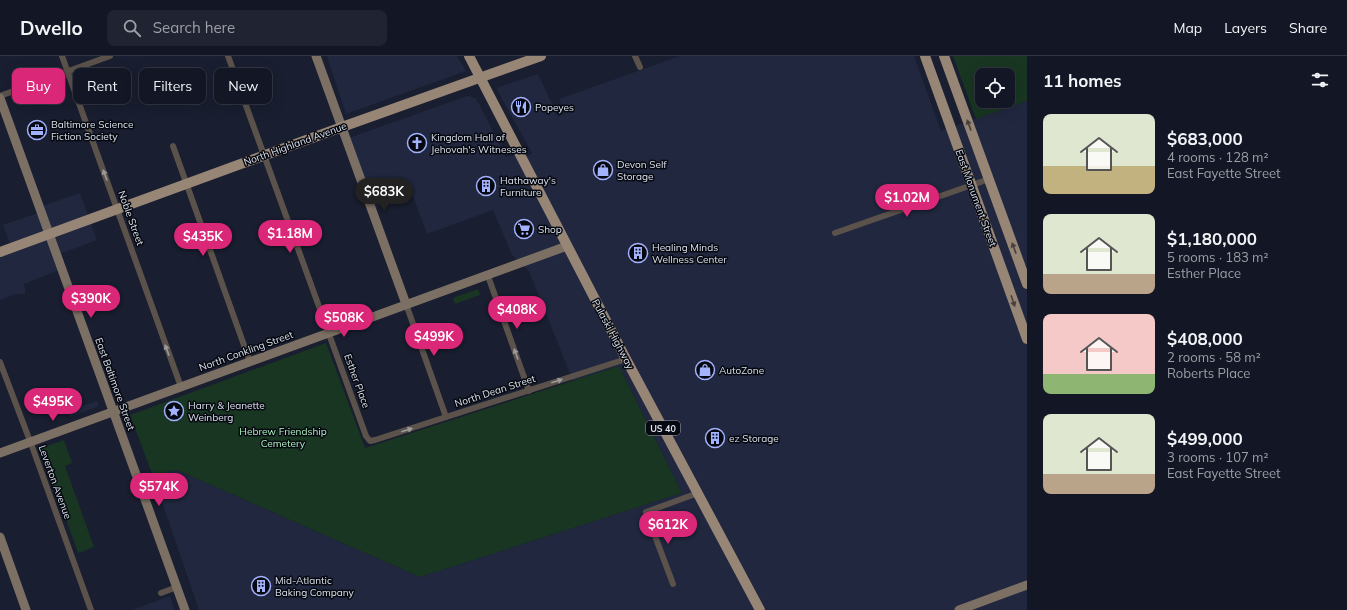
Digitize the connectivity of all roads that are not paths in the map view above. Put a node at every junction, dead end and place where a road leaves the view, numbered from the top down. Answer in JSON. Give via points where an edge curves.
{"nodes":[{"id":1,"x":62,"y":56,"type":"edge"},
{"id":2,"x":110,"y":56,"type":"edge"},
{"id":3,"x":228,"y":56,"type":"edge"},
{"id":4,"x":316,"y":56,"type":"edge"},
{"id":5,"x":469,"y":56,"type":"edge"},
{"id":6,"x":542,"y":56,"type":"edge"},
{"id":7,"x":636,"y":56,"type":"edge"},
{"id":8,"x":925,"y":56,"type":"edge"},
{"id":9,"x":944,"y":56,"type":"edge"},
{"id":10,"x":640,"y":67,"type":"dead end"},
{"id":11,"x":68,"y":71,"type":"junction"},
{"id":12,"x":481,"y":78,"type":"junction"},
{"id":13,"x":0,"y":97,"type":"edge"},
{"id":14,"x":342,"y":127,"type":"junction"},
{"id":15,"x":173,"y":146,"type":"dead end"},
{"id":16,"x":264,"y":156,"type":"junction"},
{"id":17,"x":989,"y":179,"type":"junction"},
{"id":18,"x":187,"y":184,"type":"junction"},
{"id":19,"x":972,"y":185,"type":"junction"},
{"id":20,"x":117,"y":209,"type":"junction"},
{"id":21,"x":835,"y":233,"type":"dead end"},
{"id":22,"x":49,"y":234,"type":"junction"},
{"id":23,"x":567,"y":246,"type":"junction"},
{"id":24,"x":0,"y":252,"type":"edge"},
{"id":25,"x":488,"y":276,"type":"junction"},
{"id":26,"x":1027,"y":284,"type":"edge"},
{"id":27,"x":406,"y":304,"type":"junction"},
{"id":28,"x":329,"y":333,"type":"junction"},
{"id":29,"x":1027,"y":339,"type":"edge"},
{"id":30,"x":626,"y":359,"type":"junction"},
{"id":31,"x":0,"y":362,"type":"edge"},
{"id":32,"x":250,"y":362,"type":"junction"},
{"id":33,"x":180,"y":387,"type":"junction"},
{"id":34,"x":529,"y":391,"type":"junction"},
{"id":35,"x":113,"y":411,"type":"junction"},
{"id":36,"x":446,"y":417,"type":"junction"},
{"id":37,"x":370,"y":440,"type":"joint"},
{"id":38,"x":30,"y":441,"type":"junction"},
{"id":39,"x":0,"y":452,"type":"edge"},
{"id":40,"x":698,"y":493,"type":"junction"},
{"id":41,"x":0,"y":537,"type":"edge"},
{"id":42,"x":673,"y":584,"type":"dead end"},
{"id":43,"x":1027,"y":584,"type":"edge"},
{"id":44,"x":177,"y":587,"type":"junction"},
{"id":45,"x":161,"y":593,"type":"dead end"},
{"id":46,"x":26,"y":610,"type":"edge"},
{"id":47,"x":91,"y":610,"type":"edge"},
{"id":48,"x":185,"y":610,"type":"edge"},
{"id":49,"x":760,"y":610,"type":"edge"},
{"id":50,"x":959,"y":610,"type":"edge"}],
"edges":[{"from":1,"to":11,"type":"street","name":"Noble Street"},
{"from":2,"to":11,"type":"street"},
{"from":3,"to":16,"type":"street","name":"Esther Place"},
{"from":4,"to":14,"type":"street"},
{"from":5,"to":12,"type":"main road","name":"Pulaski Highway","number":"US 40"},
{"from":6,"to":12,"type":"main road","name":"North Highland Avenue"},
{"from":7,"to":10,"type":"street"},
{"from":8,"to":19,"type":"main road","name":"East Monument Street"},
{"from":17,"to":9,"type":"main road","name":"East Monument Street","one_way":true},
{"from":11,"to":13,"type":"street"},
{"from":20,"to":11,"type":"street","name":"Noble Street","one_way":true},
{"from":12,"to":14,"type":"main road","name":"North Highland Avenue"},
{"from":12,"to":23,"type":"main road","name":"Pulaski Highway","number":"US 40"},
{"from":13,"to":22,"type":"street","name":"East Baltimore Street"},
{"from":14,"to":16,"type":"main road","name":"North Highland Avenue"},
{"from":14,"to":27,"type":"street"},
{"from":15,"to":18,"type":"street"},
{"from":16,"to":18,"type":"main road","name":"North Highland Avenue"},
{"from":16,"to":28,"type":"street","name":"Esther Place"},
{"from":17,"to":19,"type":"street"},
{"from":26,"to":17,"type":"main road","name":"East Monument Street","one_way":true},
{"from":18,"to":20,"type":"main road","name":"North Highland Avenue"},
{"from":18,"to":32,"type":"street"},
{"from":19,"to":21,"type":"street"},
{"from":19,"to":29,"type":"main road","name":"East Monument Street","one_way":true},
{"from":20,"to":22,"type":"main road","name":"North Highland Avenue"},
{"from":33,"to":20,"type":"street","name":"Noble Street","one_way":true},
{"from":22,"to":24,"type":"main road","name":"North Highland Avenue"},
{"from":22,"to":35,"type":"street","name":"East Baltimore Street"},
{"from":23,"to":25,"type":"street","name":"North Conkling Street"},
{"from":23,"to":30,"type":"main road","name":"Pulaski Highway","number":"US 40"},
{"from":25,"to":27,"type":"street","name":"North Conkling Street"},
{"from":34,"to":25,"type":"street","one_way":true},
{"from":27,"to":28,"type":"street","name":"North Conkling Street"},
{"from":27,"to":36,"type":"street"},
{"from":28,"to":32,"type":"street","name":"North Conkling Street"},
{"from":28,"to":37,"type":"street","name":"Esther Place","via":[[366,436]]},
{"from":34,"to":30,"type":"street","name":"North Dean Street","one_way":true},
{"from":30,"to":40,"type":"main road","name":"Pulaski Highway","number":"US 40"},
{"from":31,"to":38,"type":"street","name":"Leverton Avenue"},
{"from":32,"to":33,"type":"street","name":"North Conkling Street"},
{"from":33,"to":35,"type":"street","name":"North Conkling Street"},
{"from":34,"to":36,"type":"street","name":"North Dean Street"},
{"from":35,"to":38,"type":"street","name":"North Conkling Street"},
{"from":35,"to":44,"type":"street","name":"East Baltimore Street"},
{"from":37,"to":36,"type":"street","name":"North Dean Street","one_way":true},
{"from":38,"to":39,"type":"street","name":"North Conkling Street"},
{"from":38,"to":47,"type":"street","name":"Leverton Avenue"},
{"from":40,"to":42,"type":"street","via":[[646,512]]},
{"from":40,"to":49,"type":"main road","name":"Pulaski Highway","number":"US 40"},
{"from":41,"to":46,"type":"street"},
{"from":43,"to":50,"type":"street"},
{"from":44,"to":45,"type":"street"},
{"from":44,"to":48,"type":"street","name":"East Baltimore Street"}]}
